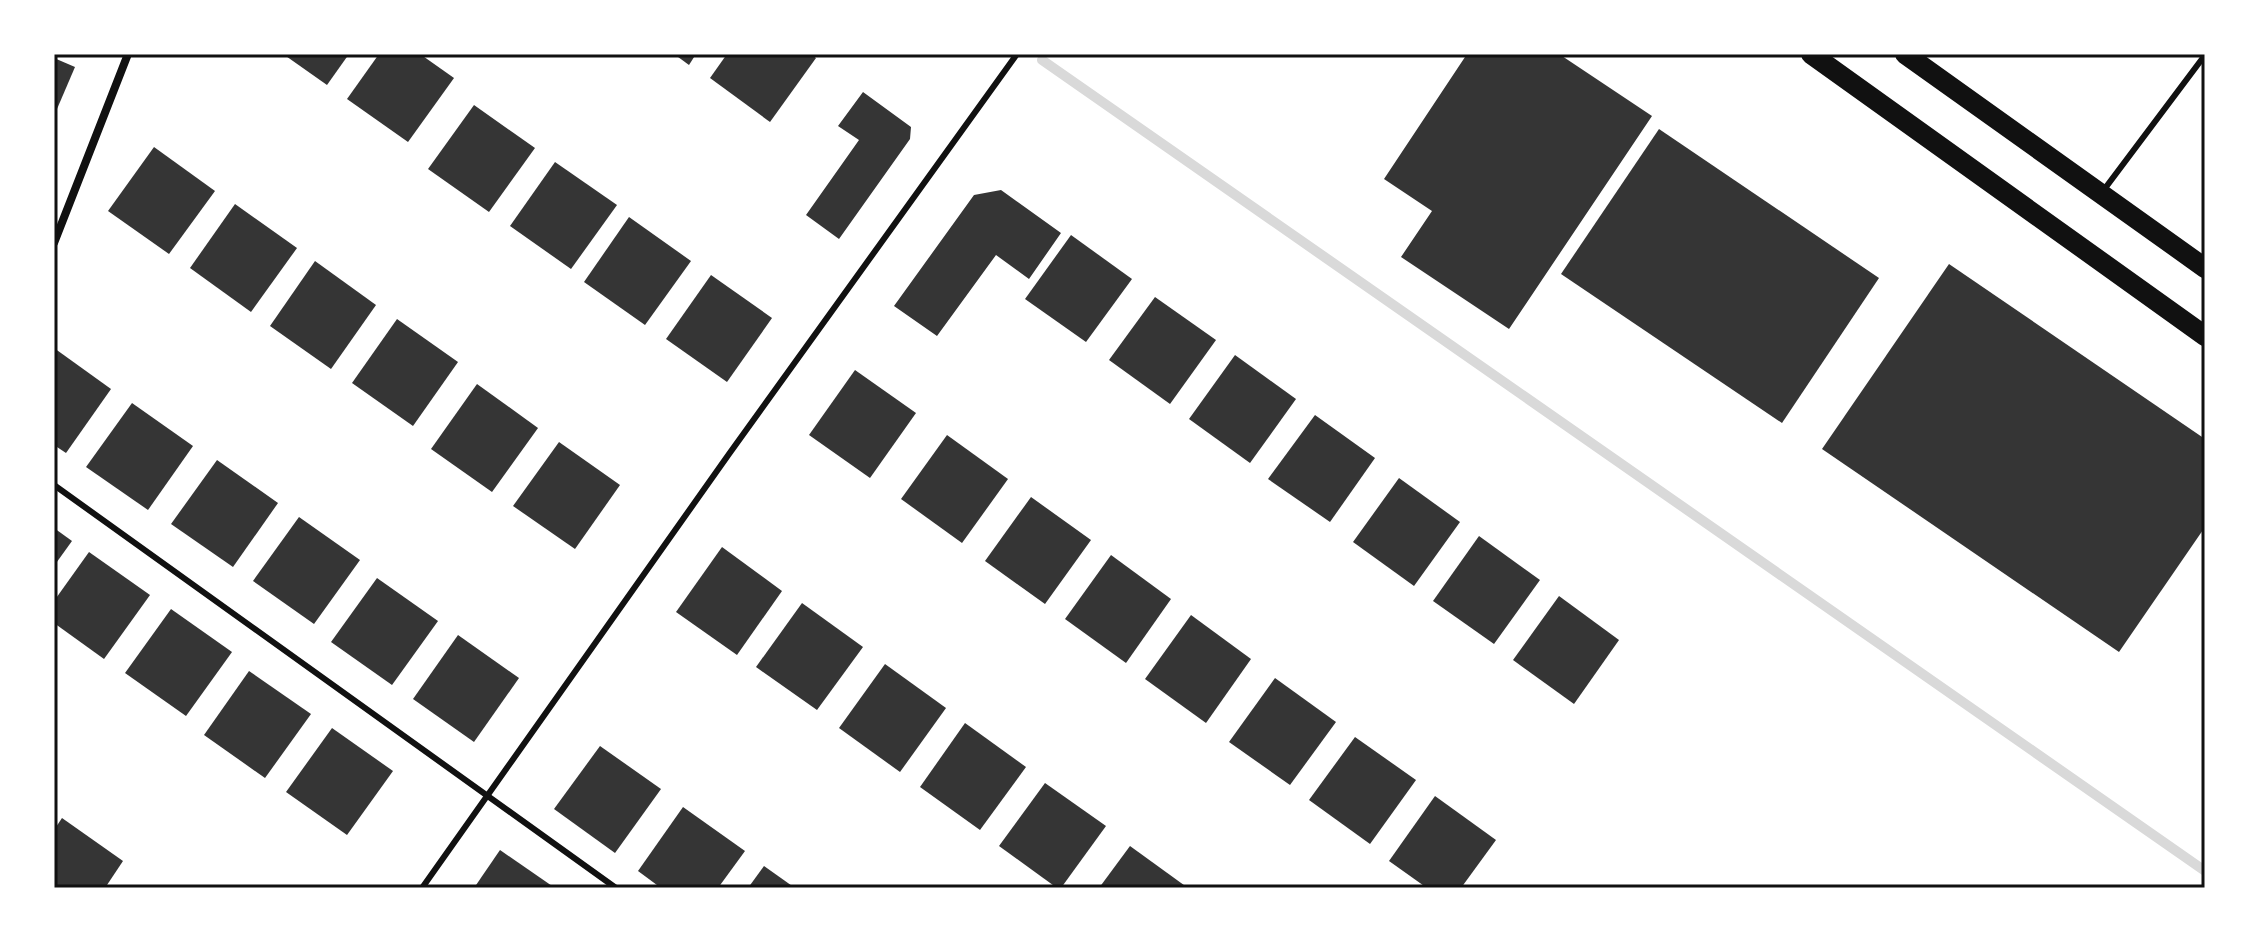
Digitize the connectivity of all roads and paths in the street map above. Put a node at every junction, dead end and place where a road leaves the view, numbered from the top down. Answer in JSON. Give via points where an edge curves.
{"nodes":[{"id":1,"x":128,"y":54,"type":"edge"},
{"id":2,"x":1017,"y":54,"type":"edge"},
{"id":3,"x":1811,"y":54,"type":"edge"},
{"id":4,"x":1905,"y":54,"type":"edge"},
{"id":5,"x":2205,"y":55,"type":"edge"},
{"id":6,"x":2101,"y":194,"type":"junction"},
{"id":7,"x":54,"y":243,"type":"edge"},
{"id":8,"x":2205,"y":268,"type":"edge"},
{"id":9,"x":2205,"y":336,"type":"edge"},
{"id":10,"x":54,"y":485,"type":"edge"},
{"id":11,"x":489,"y":797,"type":"junction"},
{"id":12,"x":422,"y":888,"type":"edge"},
{"id":13,"x":616,"y":888,"type":"edge"}],
"edges":[{"from":1,"to":7,"type":"street"},
{"from":2,"to":11,"type":"lane"},
{"from":3,"to":9,"type":"main road"},
{"from":4,"to":6,"type":"main road"},
{"from":5,"to":6,"type":"lane"},
{"from":6,"to":8,"type":"main road"},
{"from":10,"to":11,"type":"lane"},
{"from":11,"to":12,"type":"lane"},
{"from":11,"to":13,"type":"lane"}]}
